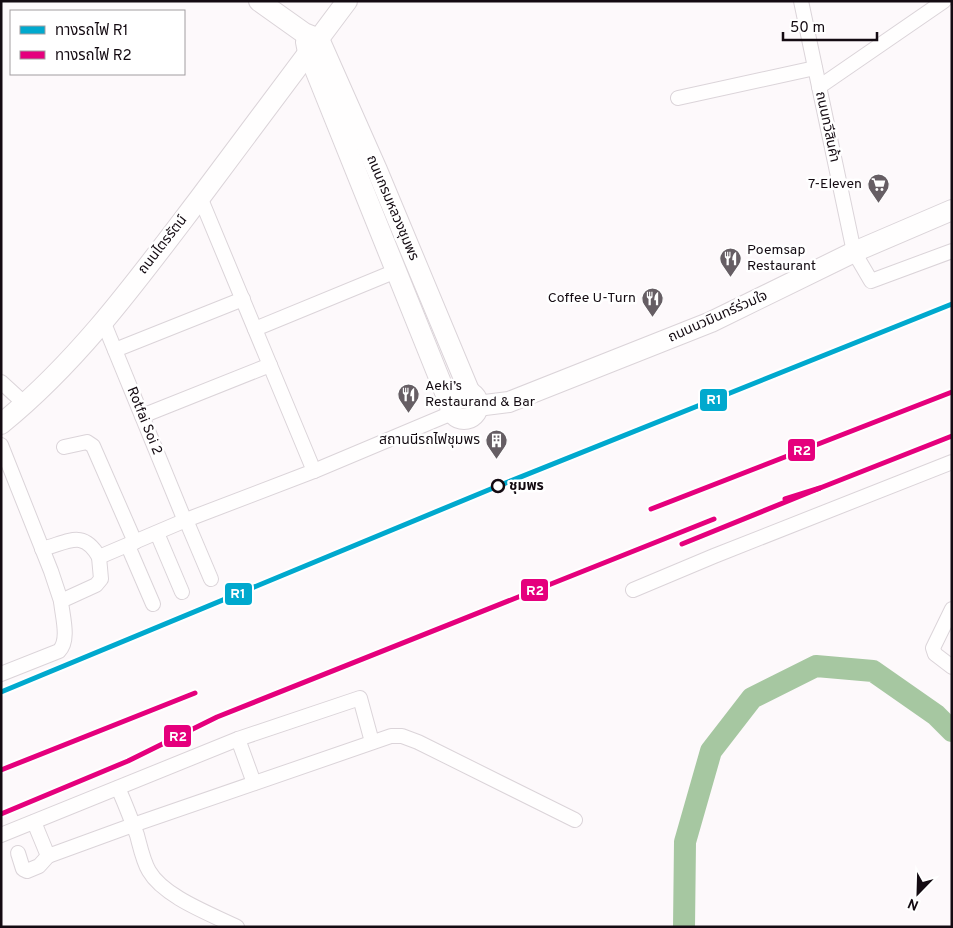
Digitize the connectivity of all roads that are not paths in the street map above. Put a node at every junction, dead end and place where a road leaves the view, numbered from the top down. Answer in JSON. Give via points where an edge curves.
{"nodes":[{"id":1,"x":259,"y":1,"type":"edge"},
{"id":2,"x":347,"y":1,"type":"edge"},
{"id":3,"x":801,"y":1,"type":"edge"},
{"id":4,"x":944,"y":1,"type":"edge"},
{"id":5,"x":310,"y":41,"type":"junction"},
{"id":6,"x":815,"y":68,"type":"junction"},
{"id":7,"x":819,"y":88,"type":"junction"},
{"id":8,"x":678,"y":98,"type":"dead end"},
{"id":9,"x":368,"y":173,"type":"junction"},
{"id":10,"x":200,"y":196,"type":"junction"},
{"id":11,"x":952,"y":210,"type":"edge"},
{"id":12,"x":952,"y":251,"type":"edge"},
{"id":13,"x":854,"y":252,"type":"junction"},
{"id":14,"x":415,"y":264,"type":"junction"},
{"id":15,"x":396,"y":271,"type":"junction"},
{"id":16,"x":243,"y":300,"type":"junction"},
{"id":17,"x":103,"y":320,"type":"junction"},
{"id":18,"x":255,"y":329,"type":"junction"},
{"id":19,"x":115,"y":350,"type":"junction"},
{"id":20,"x":270,"y":365,"type":"junction"},
{"id":21,"x":1,"y":382,"type":"edge"},
{"id":22,"x":473,"y":399,"type":"junction"},
{"id":23,"x":25,"y":404,"type":"junction"},
{"id":24,"x":451,"y":409,"type":"junction"},
{"id":25,"x":142,"y":416,"type":"junction"},
{"id":26,"x":1,"y":424,"type":"edge"},
{"id":27,"x":1,"y":445,"type":"edge"},
{"id":28,"x":64,"y":446,"type":"dead end"},
{"id":29,"x":952,"y":462,"type":"edge"},
{"id":30,"x":314,"y":471,"type":"junction"},
{"id":31,"x":185,"y":521,"type":"junction"},
{"id":32,"x":157,"y":533,"type":"junction"},
{"id":33,"x":132,"y":544,"type":"junction"},
{"id":34,"x":42,"y":549,"type":"junction"},
{"id":35,"x":100,"y":557,"type":"junction"},
{"id":36,"x":211,"y":579,"type":"dead end"},
{"id":37,"x":632,"y":590,"type":"dead end"},
{"id":38,"x":182,"y":592,"type":"dead end"},
{"id":39,"x":61,"y":601,"type":"junction"},
{"id":40,"x":153,"y":604,"type":"dead end"},
{"id":41,"x":952,"y":610,"type":"edge"},
{"id":42,"x":952,"y":667,"type":"edge"},
{"id":43,"x":1,"y":674,"type":"edge"},
{"id":44,"x":238,"y":739,"type":"junction"},
{"id":45,"x":372,"y":742,"type":"junction"},
{"id":46,"x":254,"y":783,"type":"junction"},
{"id":47,"x":118,"y":788,"type":"junction"},
{"id":48,"x":575,"y":820,"type":"dead end"},
{"id":49,"x":34,"y":822,"type":"junction"},
{"id":50,"x":133,"y":825,"type":"junction"},
{"id":51,"x":1,"y":835,"type":"edge"},
{"id":52,"x":18,"y":853,"type":"dead end"},
{"id":53,"x":48,"y":856,"type":"junction"},
{"id":54,"x":237,"y":927,"type":"edge"}],
"edges":[{"from":1,"to":5,"type":"street"},
{"from":2,"to":5,"type":"street","name":"ถนนไตรรัตน์"},
{"from":3,"to":6,"type":"street","name":"ถนนทวีสินค้า"},
{"from":4,"to":7,"type":"street"},
{"from":5,"to":9,"type":"street","name":"ถนนกรมหลวงชุมพร"},
{"from":5,"to":10,"type":"street","name":"ถนนไตรรัตน์"},
{"from":6,"to":7,"type":"street","name":"ถนนทวีสินค้า"},
{"from":6,"to":8,"type":"street"},
{"from":7,"to":13,"type":"street","name":"ถนนทวีสินค้า"},
{"from":9,"to":14,"type":"street","name":"ถนนกรมหลวงชุมพร"},
{"from":9,"to":15,"type":"street","name":"ถนนกรมหลวงชุมพร"},
{"from":10,"to":16,"type":"street"},
{"from":10,"to":17,"type":"street","name":"ถนนไตรรัตน์"},
{"from":11,"to":13,"type":"street","name":"ถนนนวมินทร์ร่วมใจ"},
{"from":12,"to":13,"type":"street","name":"ถนนทวีสินค้า","via":[[871,281]]},
{"from":13,"to":22,"type":"street","name":"ถนนนวมินทร์ร่วมใจ","via":[[702,326],[509,402]]},
{"from":14,"to":15,"type":"street"},
{"from":14,"to":22,"type":"street","name":"ถนนกรมหลวงชุมพร"},
{"from":15,"to":18,"type":"street"},
{"from":15,"to":24,"type":"street","name":"ถนนกรมหลวงชุมพร"},
{"from":16,"to":18,"type":"street"},
{"from":16,"to":19,"type":"street"},
{"from":17,"to":19,"type":"street","name":"Rotfai Soi 2"},
{"from":17,"to":23,"type":"street","name":"ถนนไตรรัตน์"},
{"from":18,"to":20,"type":"street"},
{"from":19,"to":25,"type":"street","name":"Rotfai Soi 2"},
{"from":20,"to":25,"type":"street"},
{"from":20,"to":30,"type":"street"},
{"from":21,"to":23,"type":"street"},
{"from":22,"to":24,"type":"street","name":"ถนนนวมินทร์ร่วมใจ","via":[[461,392],[453,396]]},
{"from":23,"to":26,"type":"street","name":"ถนนไตรรัตน์"},
{"from":24,"to":30,"type":"street"},
{"from":25,"to":31,"type":"street","name":"Rotfai Soi 2"},
{"from":27,"to":34,"type":"street"},
{"from":28,"to":33,"type":"street","via":[[87,442],[93,446]]},
{"from":29,"to":37,"type":"street"},
{"from":30,"to":31,"type":"street"},
{"from":31,"to":32,"type":"street"},
{"from":31,"to":36,"type":"street","name":"Rotfai Soi 2"},
{"from":32,"to":33,"type":"street"},
{"from":32,"to":38,"type":"street"},
{"from":33,"to":35,"type":"street"},
{"from":33,"to":40,"type":"street"},
{"from":34,"to":35,"type":"street","via":[[79,539],[93,546]]},
{"from":34,"to":39,"type":"street"},
{"from":35,"to":39,"type":"street","via":[[101,579],[96,585]]},
{"from":39,"to":43,"type":"street","via":[[63,648]]},
{"from":41,"to":42,"type":"street","via":[[933,648],[935,654]]},
{"from":44,"to":45,"type":"street","via":[[360,698]]},
{"from":44,"to":46,"type":"street"},
{"from":44,"to":47,"type":"street"},
{"from":45,"to":46,"type":"street"},
{"from":45,"to":48,"type":"street","via":[[402,736],[418,742]]},
{"from":46,"to":50,"type":"street"},
{"from":47,"to":49,"type":"street"},
{"from":47,"to":50,"type":"street"},
{"from":49,"to":51,"type":"street"},
{"from":49,"to":53,"type":"street"},
{"from":50,"to":53,"type":"street"},
{"from":50,"to":54,"type":"street","via":[[148,870],[156,880],[170,892]]},
{"from":52,"to":53,"type":"street","via":[[23,869],[27,871],[39,866]]}]}
